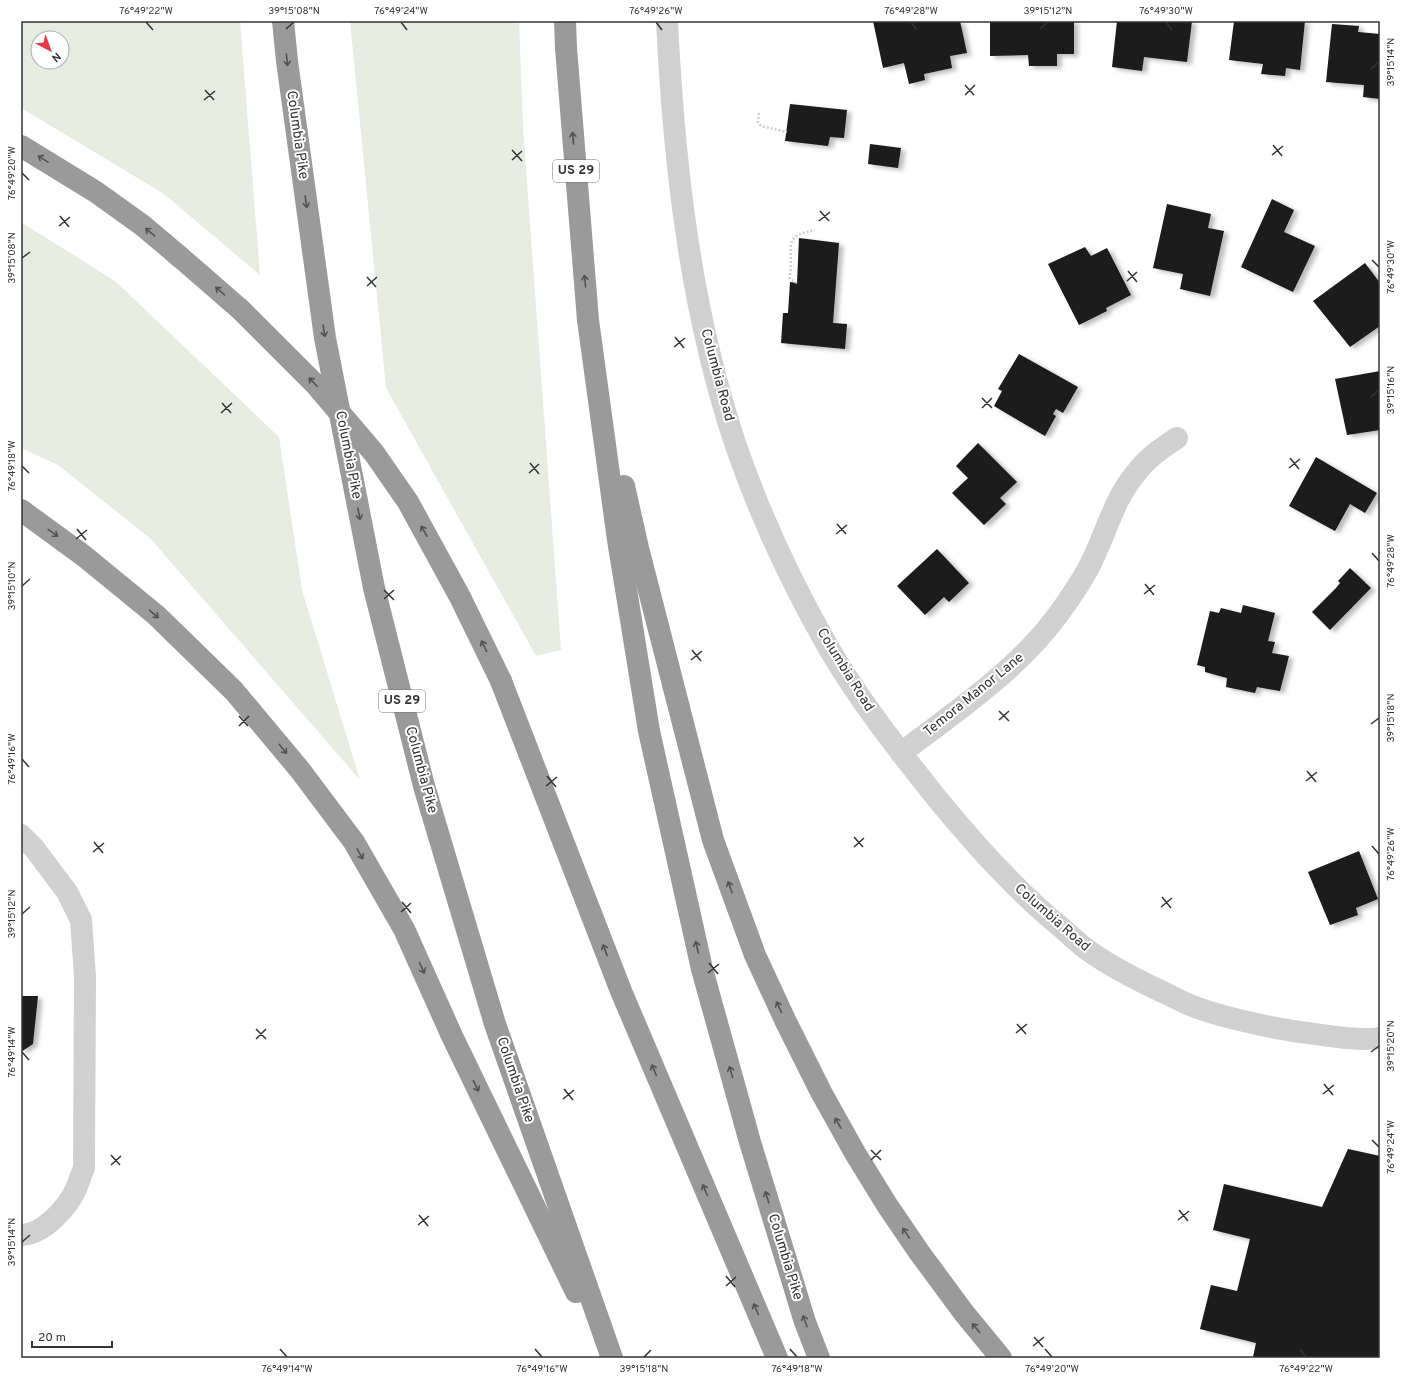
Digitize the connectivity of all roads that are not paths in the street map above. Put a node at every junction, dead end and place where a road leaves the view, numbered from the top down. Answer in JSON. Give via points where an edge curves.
{"nodes":[{"id":1,"x":283,"y":21,"type":"edge"},
{"id":2,"x":565,"y":21,"type":"edge"},
{"id":3,"x":667,"y":21,"type":"edge"},
{"id":4,"x":21,"y":146,"type":"edge"},
{"id":5,"x":588,"y":320,"type":"junction"},
{"id":6,"x":1177,"y":438,"type":"dead end"},
{"id":7,"x":21,"y":510,"type":"edge"},
{"id":8,"x":901,"y":753,"type":"junction"},
{"id":9,"x":21,"y":836,"type":"edge"},
{"id":10,"x":1380,"y":1038,"type":"edge"},
{"id":11,"x":21,"y":1235,"type":"edge"},
{"id":12,"x":609,"y":1358,"type":"edge"},
{"id":13,"x":612,"y":1358,"type":"edge"},
{"id":14,"x":777,"y":1358,"type":"edge"},
{"id":15,"x":819,"y":1358,"type":"edge"},
{"id":16,"x":1001,"y":1358,"type":"edge"}],
"edges":[{"from":1,"to":13,"type":"highway","name":"Columbia Pike","number":"US 29","one_way":true,"via":[[286,61],[325,338],[374,588],[424,786],[495,1024]]},
{"from":5,"to":2,"type":"highway","name":"Columbia Pike","number":"US 29","one_way":true},
{"from":3,"to":8,"type":"street","name":"Columbia Road","via":[[682,200],[694,287],[736,446],[772,536],[828,647],[860,697]]},
{"from":14,"to":4,"type":"highway","one_way":true,"bridge":true,"via":[[621,991],[501,681],[457,590],[408,502],[374,453],[316,385],[241,310],[142,225],[96,192]]},
{"from":15,"to":5,"type":"highway","name":"Columbia Pike","number":"US 29","one_way":true,"via":[[803,1315],[750,1142],[702,969],[649,731],[618,540]]},
{"from":16,"to":5,"type":"highway","one_way":true,"via":[[919,1252],[855,1153],[817,1085],[755,955],[712,840],[685,738],[638,548]]},
{"from":6,"to":8,"type":"street","name":"Temora Manor Lane","via":[[1154,454],[1136,473],[1118,499],[1090,564],[1063,609],[1029,650],[990,685]]},
{"from":7,"to":12,"type":"highway","one_way":true,"via":[[84,556],[150,610],[234,691],[300,770],[354,842],[404,929],[452,1036]]},
{"from":8,"to":10,"type":"street","name":"Columbia Road","via":[[956,823],[1039,910],[1089,951],[1141,982],[1196,1008],[1235,1020],[1322,1036],[1370,1040]]},
{"from":9,"to":11,"type":"street","via":[[34,848],[67,892],[81,920],[85,976],[84,1168],[76,1189],[58,1214],[44,1227]]}]}
